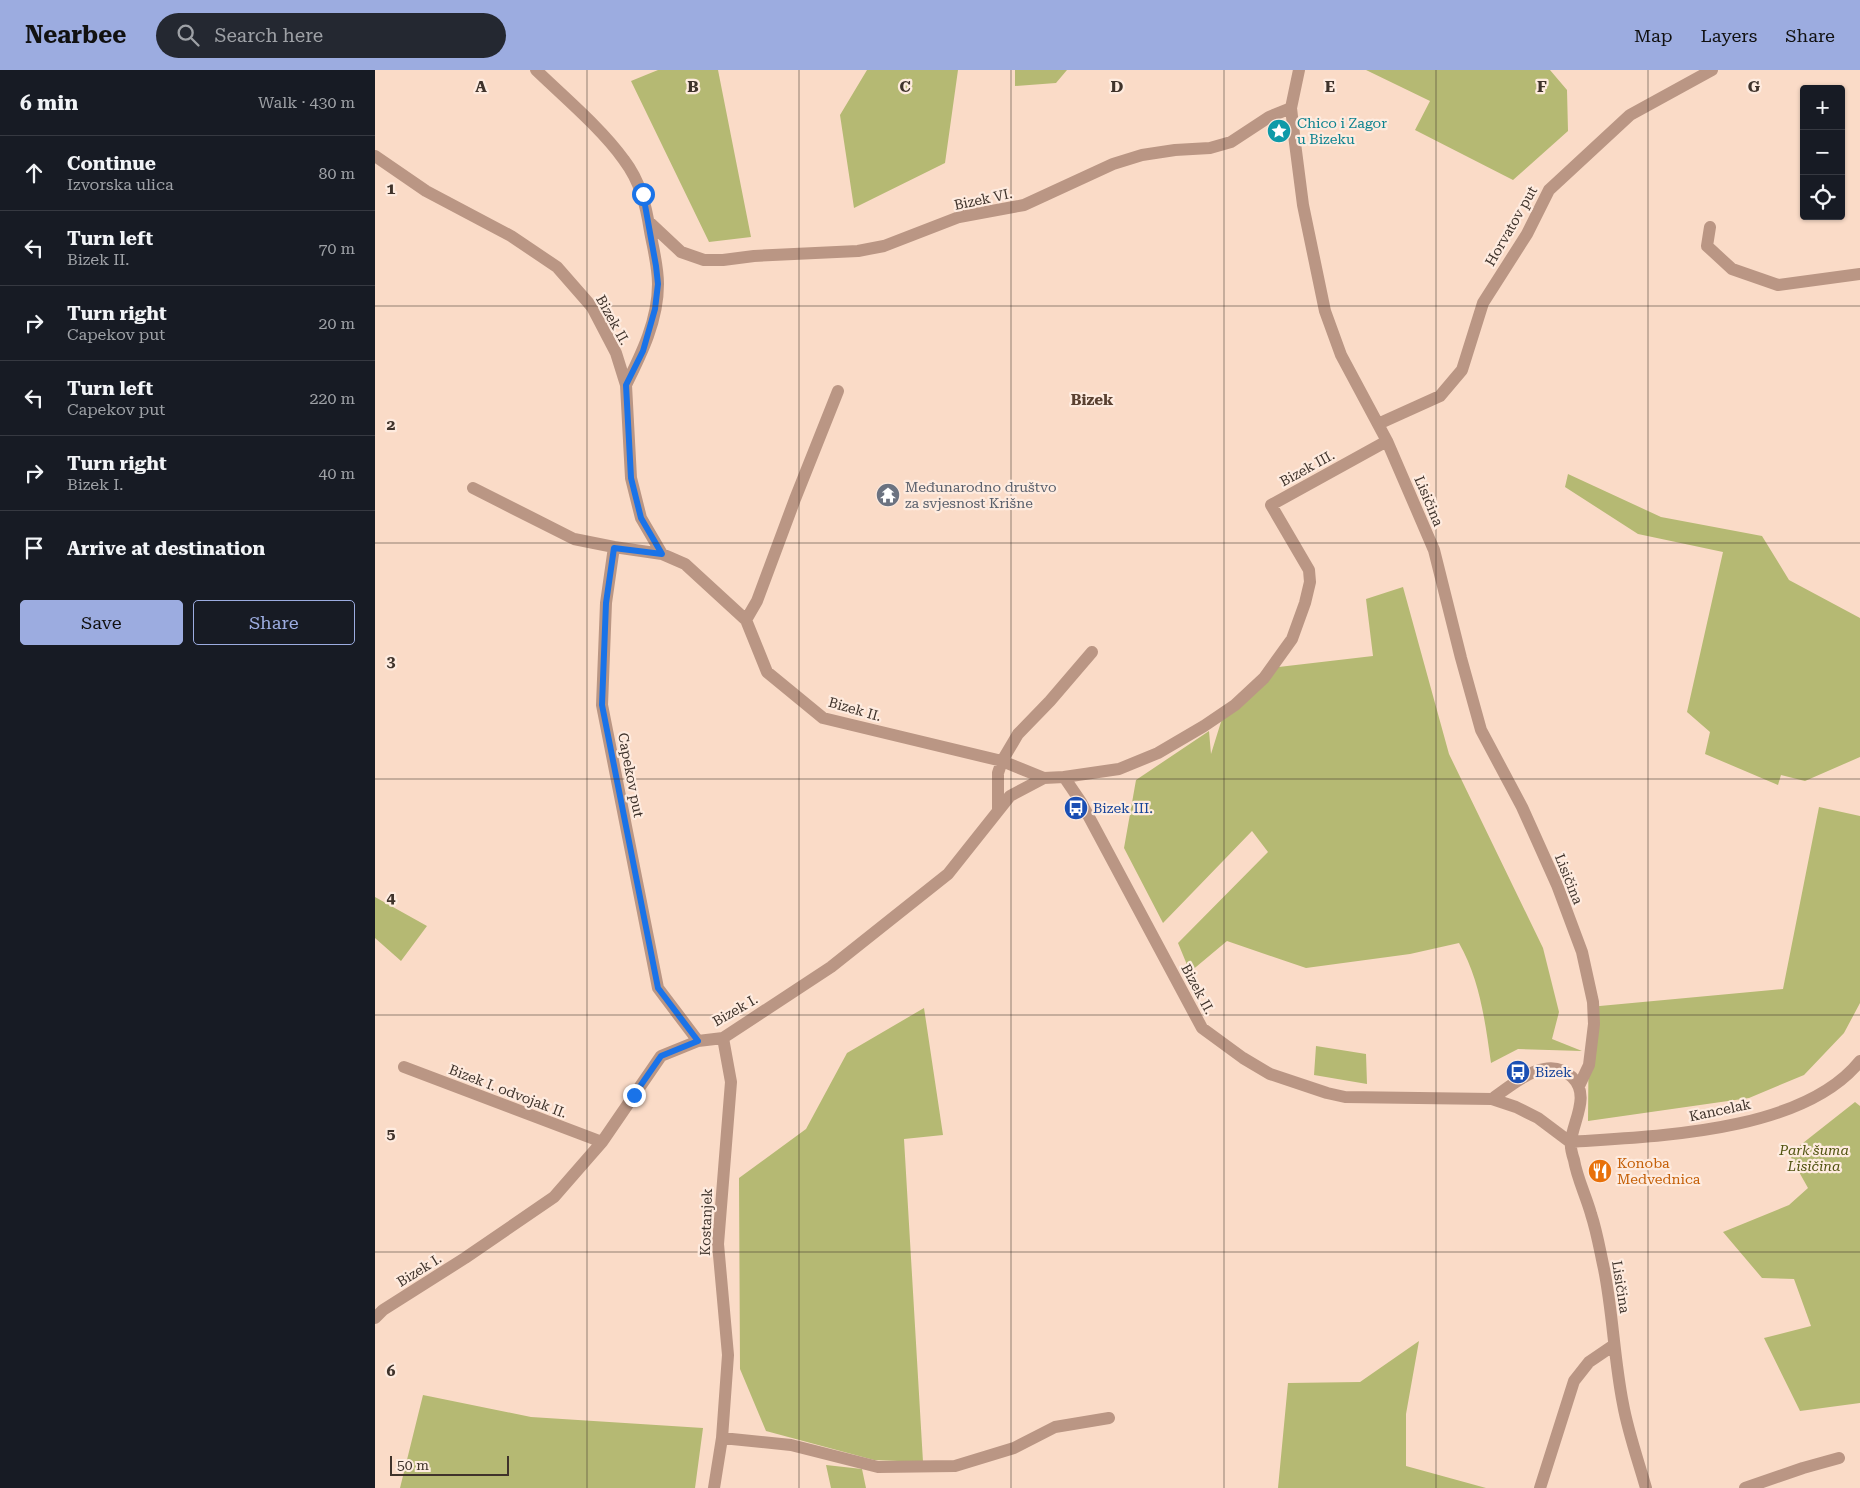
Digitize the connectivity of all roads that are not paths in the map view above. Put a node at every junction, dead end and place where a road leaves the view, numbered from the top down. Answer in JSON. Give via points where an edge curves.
{"nodes":[{"id":1,"x":535,"y":70,"type":"edge"},
{"id":2,"x":1299,"y":70,"type":"edge"},
{"id":3,"x":1712,"y":70,"type":"edge"},
{"id":4,"x":1291,"y":108,"type":"junction"},
{"id":5,"x":375,"y":156,"type":"edge"},
{"id":6,"x":649,"y":222,"type":"junction"},
{"id":7,"x":1710,"y":227,"type":"dead end"},
{"id":8,"x":1860,"y":274,"type":"edge"},
{"id":9,"x":626,"y":385,"type":"junction"},
{"id":10,"x":839,"y":391,"type":"dead end"},
{"id":11,"x":1379,"y":424,"type":"junction"},
{"id":12,"x":1387,"y":442,"type":"junction"},
{"id":13,"x":473,"y":488,"type":"dead end"},
{"id":14,"x":614,"y":548,"type":"junction"},
{"id":15,"x":662,"y":554,"type":"junction"},
{"id":16,"x":746,"y":620,"type":"junction"},
{"id":17,"x":1092,"y":652,"type":"dead end"},
{"id":18,"x":1002,"y":761,"type":"junction"},
{"id":19,"x":1064,"y":777,"type":"junction"},
{"id":20,"x":1044,"y":778,"type":"junction"},
{"id":21,"x":998,"y":809,"type":"junction"},
{"id":22,"x":723,"y":1038,"type":"junction"},
{"id":23,"x":698,"y":1041,"type":"junction"},
{"id":24,"x":1860,"y":1061,"type":"edge"},
{"id":25,"x":404,"y":1067,"type":"dead end"},
{"id":26,"x":1579,"y":1086,"type":"junction"},
{"id":27,"x":1493,"y":1099,"type":"junction"},
{"id":28,"x":602,"y":1142,"type":"junction"},
{"id":29,"x":1570,"y":1142,"type":"junction"},
{"id":30,"x":375,"y":1318,"type":"edge"},
{"id":31,"x":1614,"y":1345,"type":"junction"},
{"id":32,"x":1109,"y":1418,"type":"dead end"},
{"id":33,"x":722,"y":1438,"type":"junction"},
{"id":34,"x":1839,"y":1458,"type":"dead end"},
{"id":35,"x":714,"y":1488,"type":"edge"},
{"id":36,"x":1539,"y":1488,"type":"edge"},
{"id":37,"x":1646,"y":1488,"type":"edge"},
{"id":38,"x":1745,"y":1488,"type":"edge"}],
"edges":[{"from":1,"to":6,"type":"street","via":[[624,159],[643,194]]},
{"from":2,"to":4,"type":"street"},
{"from":3,"to":11,"type":"street","name":"Horvatov put","via":[[1630,116],[1549,190],[1527,234],[1483,303],[1462,370],[1440,396]]},
{"from":4,"to":6,"type":"street","name":"Bizek VI.","via":[[1269,117],[1231,142],[1210,148],[1142,155],[1113,164],[1024,206],[959,217],[885,246],[858,251],[704,260],[681,252]]},
{"from":4,"to":11,"type":"street","via":[[1303,205],[1325,312],[1341,355]]},
{"from":5,"to":9,"type":"street","name":"Bizek II.","via":[[426,191],[511,236],[557,267],[592,307],[616,353]]},
{"from":6,"to":9,"type":"street","via":[[658,284],[655,309],[643,351]]},
{"from":7,"to":8,"type":"street","via":[[1707,246],[1732,269],[1778,286]]},
{"from":9,"to":15,"type":"street","name":"Bizek II.","via":[[631,478],[641,518]]},
{"from":10,"to":16,"type":"street","via":[[757,601]]},
{"from":11,"to":12,"type":"street"},
{"from":12,"to":19,"type":"street","name":"Bizek III.","via":[[1271,505],[1309,570],[1310,582],[1292,638],[1264,678],[1235,704],[1158,753],[1119,769]]},
{"from":12,"to":26,"type":"street","name":"Lisičina","via":[[1434,550],[1481,730],[1557,885],[1581,952],[1593,1002],[1594,1024],[1589,1065]]},
{"from":13,"to":14,"type":"street","via":[[574,539]]},
{"from":14,"to":15,"type":"street"},
{"from":14,"to":23,"type":"street","name":"Capekov put","via":[[606,603],[602,705],[658,988]]},
{"from":15,"to":16,"type":"street","name":"Bizek II.","via":[[685,564]]},
{"from":16,"to":18,"type":"street","name":"Bizek II.","via":[[767,672],[823,718]]},
{"from":17,"to":18,"type":"street","via":[[1018,734]]},
{"from":18,"to":20,"type":"street","name":"Bizek II."},
{"from":18,"to":21,"type":"street","via":[[998,773]]},
{"from":19,"to":20,"type":"street","name":"Bizek II."},
{"from":19,"to":27,"type":"street","name":"Bizek II.","via":[[1081,802],[1202,1028],[1270,1074],[1327,1093],[1345,1097]]},
{"from":20,"to":21,"type":"street","name":"Bizek I.","via":[[1010,796]]},
{"from":21,"to":22,"type":"street","name":"Bizek I.","via":[[948,874],[831,967]]},
{"from":22,"to":23,"type":"street","name":"Bizek I."},
{"from":22,"to":33,"type":"street","name":"Kostanjek","via":[[731,1082],[718,1244],[728,1355]]},
{"from":23,"to":28,"type":"street","name":"Bizek I.","via":[[661,1056]]},
{"from":24,"to":29,"type":"street","name":"Kancelak","via":[[1839,1083],[1811,1100],[1783,1111],[1679,1133]]},
{"from":25,"to":28,"type":"street","name":"Bizek I. odvojak II."},
{"from":26,"to":27,"type":"street","via":[[1564,1071],[1549,1068],[1536,1070]]},
{"from":26,"to":29,"type":"street","name":"Lisičina","via":[[1580,1103]]},
{"from":27,"to":29,"type":"street","name":"Bizek II.","via":[[1538,1118]]},
{"from":28,"to":30,"type":"street","name":"Bizek I.","via":[[554,1197]]},
{"from":29,"to":31,"type":"street","name":"Lisičina","via":[[1604,1271]]},
{"from":31,"to":36,"type":"street","via":[[1589,1362],[1574,1382]]},
{"from":31,"to":37,"type":"street","name":"Lisičina","via":[[1623,1405]]},
{"from":32,"to":33,"type":"street","via":[[1055,1427],[1014,1448],[955,1466],[878,1467],[791,1445]]},
{"from":33,"to":35,"type":"street","name":"Kostanjek"},
{"from":34,"to":38,"type":"street"}]}
